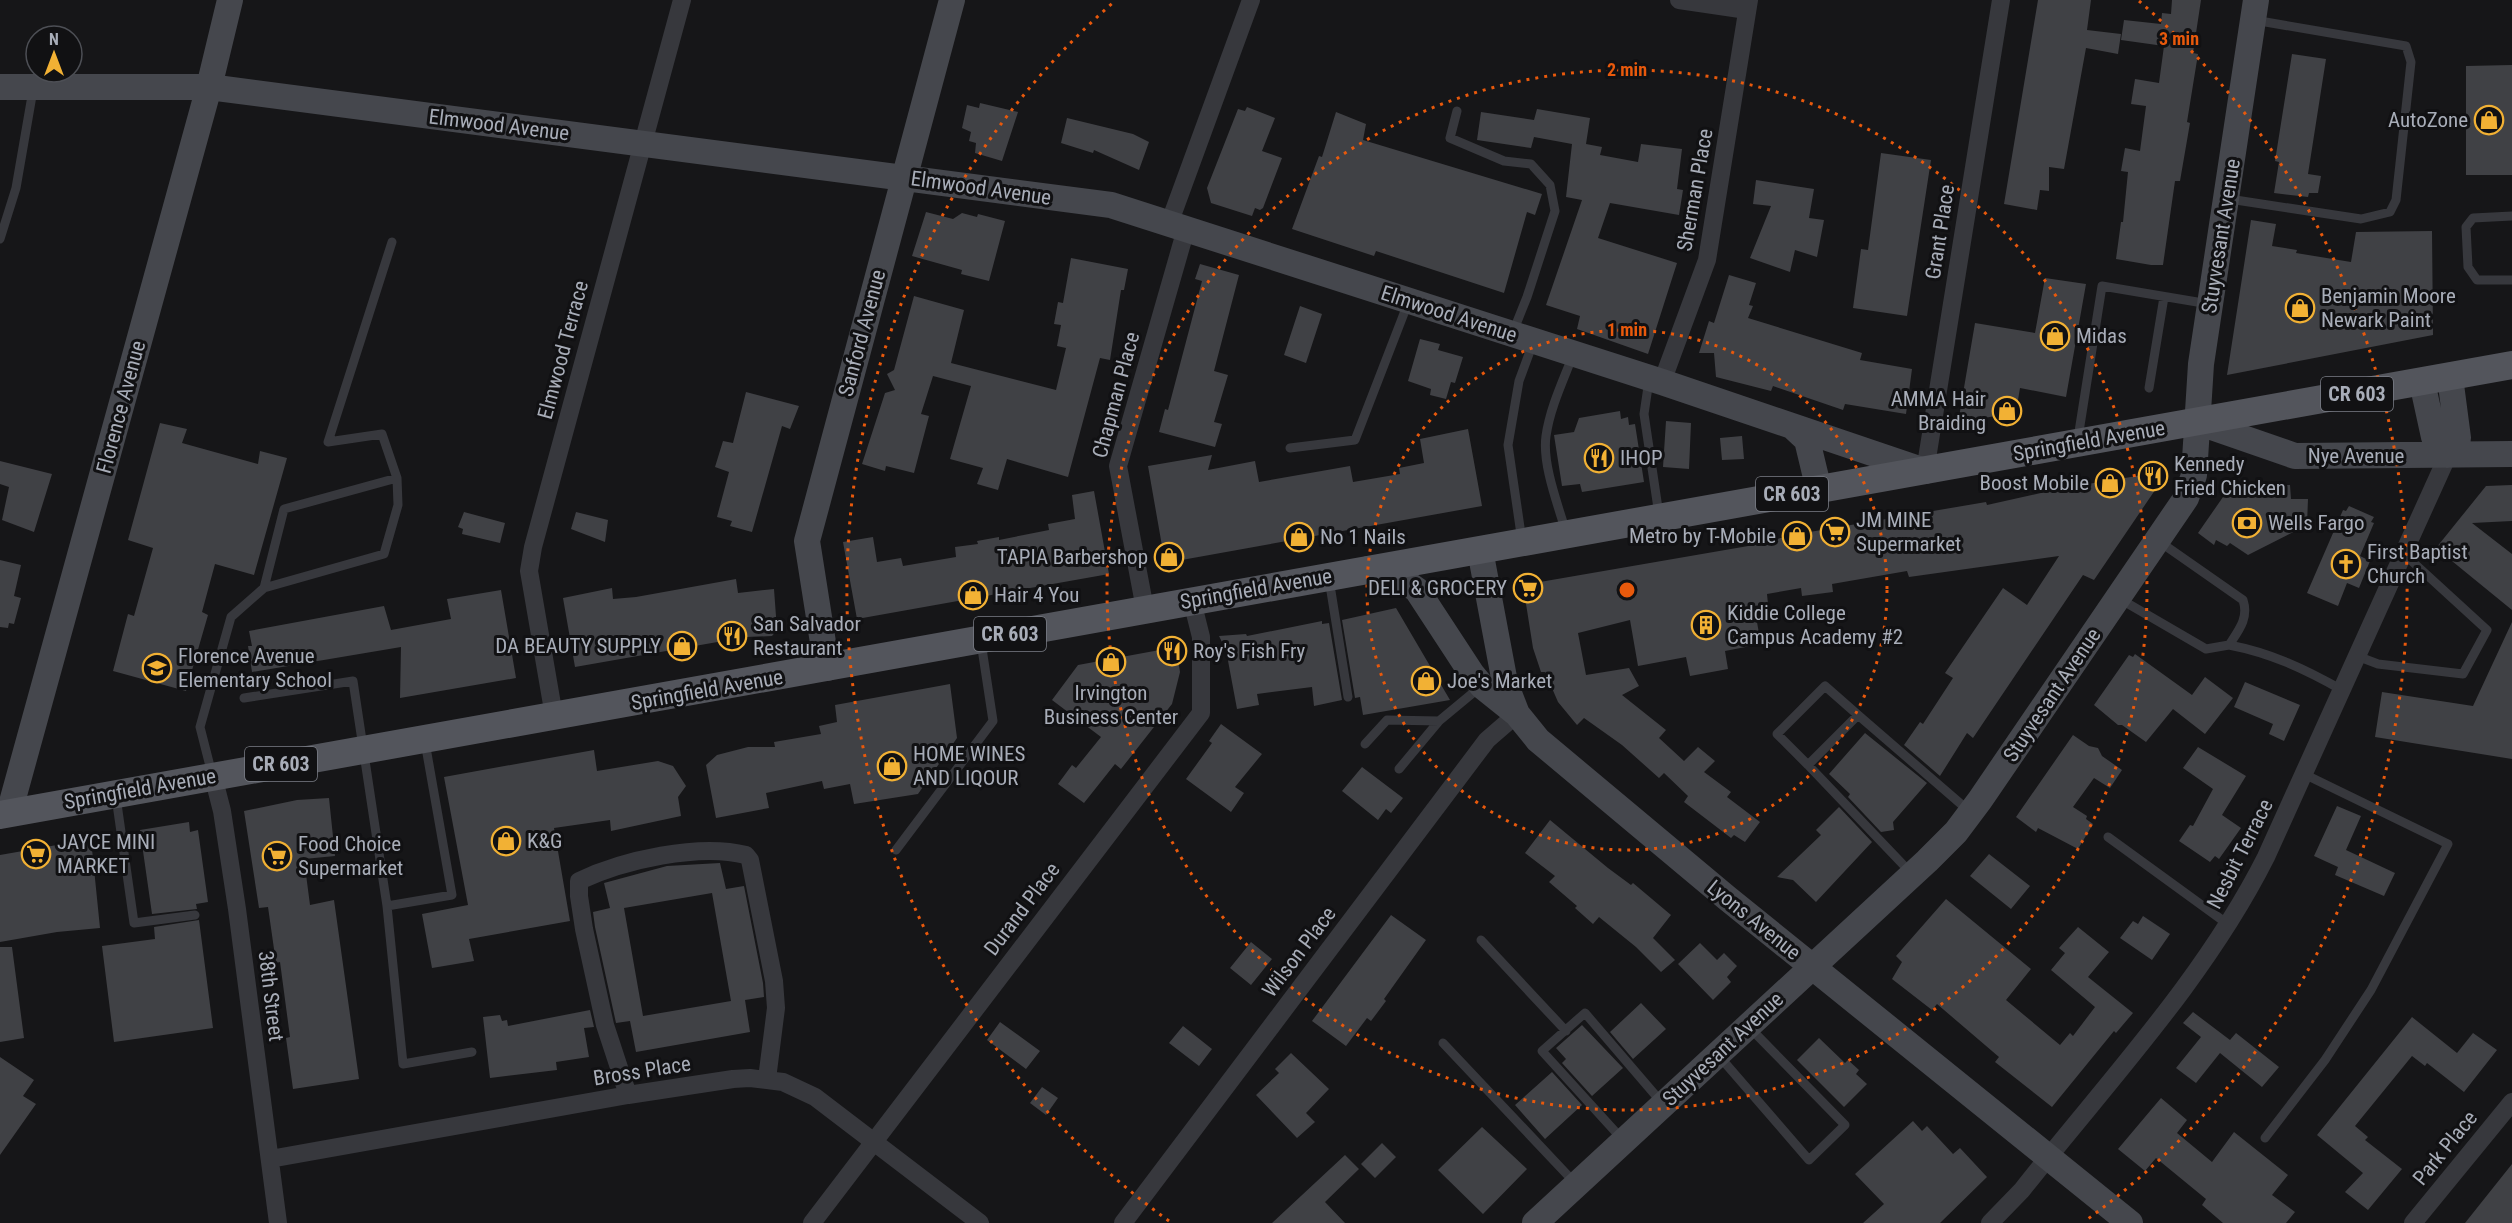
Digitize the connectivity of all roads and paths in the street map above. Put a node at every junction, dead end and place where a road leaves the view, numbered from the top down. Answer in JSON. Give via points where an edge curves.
{"nodes":[{"id":1,"x":230,"y":0,"type":"edge"},
{"id":2,"x":682,"y":0,"type":"edge"},
{"id":3,"x":952,"y":0,"type":"edge"},
{"id":4,"x":1251,"y":0,"type":"edge"},
{"id":5,"x":1679,"y":0,"type":"edge"},
{"id":6,"x":2001,"y":0,"type":"edge"},
{"id":7,"x":1748,"y":5,"type":"edge"},
{"id":8,"x":2255,"y":10,"type":"edge"},
{"id":9,"x":0,"y":87,"type":"edge"},
{"id":10,"x":34,"y":87,"type":"junction"},
{"id":11,"x":209,"y":87,"type":"junction"},
{"id":12,"x":1457,"y":111,"type":"dead end"},
{"id":13,"x":644,"y":143,"type":"junction"},
{"id":14,"x":904,"y":177,"type":"junction"},
{"id":15,"x":2226,"y":199,"type":"junction"},
{"id":16,"x":2512,"y":216,"type":"edge"},
{"id":17,"x":1178,"y":227,"type":"junction"},
{"id":18,"x":0,"y":239,"type":"edge"},
{"id":19,"x":392,"y":242,"type":"dead end"},
{"id":20,"x":2512,"y":280,"type":"edge"},
{"id":21,"x":2164,"y":297,"type":"junction"},
{"id":22,"x":1409,"y":301,"type":"junction"},
{"id":23,"x":2210,"y":304,"type":"junction"},
{"id":24,"x":1523,"y":337,"type":"junction"},
{"id":25,"x":1574,"y":354,"type":"junction"},
{"id":26,"x":2512,"y":365,"type":"edge"},
{"id":27,"x":2450,"y":377,"type":"junction"},
{"id":28,"x":1656,"y":380,"type":"junction"},
{"id":29,"x":2422,"y":382,"type":"junction"},
{"id":30,"x":2149,"y":388,"type":"dead end"},
{"id":31,"x":2197,"y":422,"type":"junction"},
{"id":32,"x":1792,"y":426,"type":"junction"},
{"id":33,"x":2077,"y":444,"type":"junction"},
{"id":34,"x":1290,"y":448,"type":"dead end"},
{"id":35,"x":2512,"y":454,"type":"edge"},
{"id":36,"x":2448,"y":455,"type":"junction"},
{"id":37,"x":1924,"y":471,"type":"junction"},
{"id":38,"x":397,"y":478,"type":"junction"},
{"id":39,"x":1819,"y":490,"type":"junction"},
{"id":40,"x":1660,"y":518,"type":"junction"},
{"id":41,"x":1566,"y":535,"type":"junction"},
{"id":42,"x":2158,"y":540,"type":"junction"},
{"id":43,"x":1522,"y":542,"type":"junction"},
{"id":44,"x":1480,"y":550,"type":"junction"},
{"id":45,"x":2404,"y":554,"type":"junction"},
{"id":46,"x":1367,"y":569,"type":"junction"},
{"id":47,"x":1329,"y":576,"type":"junction"},
{"id":48,"x":264,"y":588,"type":"junction"},
{"id":49,"x":2118,"y":598,"type":"junction"},
{"id":50,"x":1192,"y":601,"type":"junction"},
{"id":51,"x":1145,"y":609,"type":"junction"},
{"id":52,"x":980,"y":640,"type":"junction"},
{"id":53,"x":2229,"y":645,"type":"junction"},
{"id":54,"x":2357,"y":656,"type":"junction"},
{"id":55,"x":827,"y":668,"type":"junction"},
{"id":56,"x":1482,"y":686,"type":"junction"},
{"id":57,"x":2342,"y":690,"type":"junction"},
{"id":58,"x":1348,"y":697,"type":"dead end"},
{"id":59,"x":244,"y":698,"type":"dead end"},
{"id":60,"x":1517,"y":714,"type":"junction"},
{"id":61,"x":1858,"y":715,"type":"junction"},
{"id":62,"x":554,"y":716,"type":"junction"},
{"id":63,"x":1439,"y":721,"type":"junction"},
{"id":64,"x":425,"y":740,"type":"junction"},
{"id":65,"x":1365,"y":744,"type":"dead end"},
{"id":66,"x":365,"y":750,"type":"junction"},
{"id":67,"x":1808,"y":765,"type":"junction"},
{"id":68,"x":1399,"y":769,"type":"dead end"},
{"id":69,"x":2304,"y":774,"type":"junction"},
{"id":70,"x":213,"y":776,"type":"junction"},
{"id":71,"x":116,"y":794,"type":"junction"},
{"id":72,"x":1971,"y":813,"type":"junction"},
{"id":73,"x":4,"y":814,"type":"edge"},
{"id":74,"x":2108,"y":837,"type":"dead end"},
{"id":75,"x":896,"y":850,"type":"dead end"},
{"id":76,"x":1913,"y":874,"type":"junction"},
{"id":77,"x":387,"y":906,"type":"junction"},
{"id":78,"x":195,"y":915,"type":"dead end"},
{"id":79,"x":2229,"y":925,"type":"junction"},
{"id":80,"x":1481,"y":940,"type":"dead end"},
{"id":81,"x":1812,"y":967,"type":"junction"},
{"id":82,"x":1748,"y":1026,"type":"junction"},
{"id":83,"x":1566,"y":1031,"type":"junction"},
{"id":84,"x":1443,"y":1043,"type":"dead end"},
{"id":85,"x":472,"y":1052,"type":"dead end"},
{"id":86,"x":1718,"y":1054,"type":"junction"},
{"id":87,"x":767,"y":1079,"type":"junction"},
{"id":88,"x":628,"y":1095,"type":"junction"},
{"id":89,"x":2512,"y":1102,"type":"edge"},
{"id":90,"x":1663,"y":1104,"type":"junction"},
{"id":91,"x":2265,"y":1138,"type":"dead end"},
{"id":92,"x":874,"y":1141,"type":"junction"},
{"id":93,"x":1623,"y":1141,"type":"junction"},
{"id":94,"x":2049,"y":1156,"type":"junction"},
{"id":95,"x":270,"y":1159,"type":"junction"},
{"id":96,"x":1576,"y":1185,"type":"junction"},
{"id":97,"x":278,"y":1223,"type":"edge"},
{"id":98,"x":812,"y":1223,"type":"edge"},
{"id":99,"x":980,"y":1223,"type":"edge"},
{"id":100,"x":1123,"y":1223,"type":"edge"},
{"id":101,"x":1535,"y":1223,"type":"edge"},
{"id":102,"x":1990,"y":1223,"type":"edge"},
{"id":103,"x":2130,"y":1223,"type":"edge"},
{"id":104,"x":2413,"y":1223,"type":"edge"}],
"edges":[{"from":1,"to":11,"type":"main road","name":"Florence Avenue"},
{"from":2,"to":13,"type":"street","name":"Elmwood Terrace"},
{"from":3,"to":14,"type":"main road","name":"Sanford Avenue"},
{"from":4,"to":17,"type":"street","name":"Chapman Place"},
{"from":5,"to":7,"type":"street"},
{"from":6,"to":37,"type":"street","name":"Grant Place"},
{"from":7,"to":28,"type":"street","name":"Sherman Place","via":[[1707,260]]},
{"from":8,"to":15,"type":"main road","name":"Stuyvesant Avenue"},
{"from":8,"to":15,"type":"lane","via":[[2406,46],[2411,62],[2396,200],[2390,212],[2377,217],[2349,218]]},
{"from":9,"to":10,"type":"main road","name":"Elmwood Avenue"},
{"from":10,"to":11,"type":"main road","name":"Elmwood Avenue"},
{"from":10,"to":18,"type":"lane","via":[[16,188]]},
{"from":11,"to":13,"type":"main road","name":"Elmwood Avenue"},
{"from":11,"to":73,"type":"main road","name":"Florence Avenue"},
{"from":12,"to":24,"type":"lane","via":[[1450,138],[1504,160],[1531,164],[1550,185],[1554,198],[1555,211],[1527,297]]},
{"from":13,"to":14,"type":"main road","name":"Elmwood Avenue"},
{"from":13,"to":62,"type":"street","name":"Elmwood Terrace","via":[[529,571]]},
{"from":14,"to":17,"type":"main road","name":"Elmwood Avenue","via":[[1111,205]]},
{"from":14,"to":55,"type":"main road","name":"Sanford Avenue","via":[[807,541]]},
{"from":15,"to":23,"type":"main road","name":"Stuyvesant Avenue"},
{"from":16,"to":20,"type":"lane","via":[[2473,218],[2466,227],[2468,267],[2477,280]]},
{"from":17,"to":22,"type":"main road","name":"Elmwood Avenue"},
{"from":17,"to":51,"type":"street","name":"Chapman Place","via":[[1118,465]]},
{"from":19,"to":38,"type":"lane","via":[[328,442],[382,434]]},
{"from":21,"to":23,"type":"lane"},
{"from":21,"to":30,"type":"lane"},
{"from":21,"to":33,"type":"lane","via":[[2103,286]]},
{"from":22,"to":24,"type":"main road","name":"Elmwood Avenue"},
{"from":22,"to":34,"type":"lane","via":[[1355,440]]},
{"from":23,"to":31,"type":"main road","name":"Stuyvesant Avenue"},
{"from":24,"to":25,"type":"main road","name":"Elmwood Avenue"},
{"from":24,"to":43,"type":"lane","via":[[1508,445]]},
{"from":25,"to":28,"type":"main road","name":"Elmwood Avenue"},
{"from":25,"to":41,"type":"lane","via":[[1546,437],[1550,475]]},
{"from":26,"to":27,"type":"main road","name":"Springfield Avenue","number":"CR 603"},
{"from":27,"to":29,"type":"main road","name":"Springfield Avenue","number":"CR 603"},
{"from":27,"to":36,"type":"main road","via":[[2458,438]]},
{"from":28,"to":32,"type":"main road","name":"Elmwood Avenue"},
{"from":28,"to":40,"type":"lane","via":[[1644,414]]},
{"from":29,"to":31,"type":"main road","name":"Springfield Avenue","number":"CR 603"},
{"from":29,"to":36,"type":"main road","name":"Nye Avenue","via":[[2434,437]]},
{"from":31,"to":33,"type":"main road","name":"Springfield Avenue","number":"CR 603"},
{"from":31,"to":36,"type":"main road","name":"Nye Avenue","via":[[2295,456]]},
{"from":31,"to":42,"type":"main road","name":"Stuyvesant Avenue","via":[[2191,487]]},
{"from":32,"to":37,"type":"main road","name":"Elmwood Avenue"},
{"from":32,"to":39,"type":"main road","via":[[1807,440]]},
{"from":33,"to":37,"type":"main road","name":"Springfield Avenue","number":"CR 603"},
{"from":35,"to":36,"type":"main road","name":"Nye Avenue"},
{"from":36,"to":45,"type":"street","name":"Nesbit Terrace"},
{"from":37,"to":39,"type":"main road","name":"Springfield Avenue","number":"CR 603"},
{"from":38,"to":48,"type":"lane","via":[[284,509]]},
{"from":38,"to":48,"type":"lane","via":[[398,505],[384,554]]},
{"from":39,"to":40,"type":"main road","name":"Springfield Avenue","number":"CR 603"},
{"from":40,"to":41,"type":"main road","name":"Springfield Avenue","number":"CR 603"},
{"from":41,"to":43,"type":"main road","name":"Springfield Avenue","number":"CR 603"},
{"from":42,"to":49,"type":"main road","name":"Stuyvesant Avenue"},
{"from":42,"to":53,"type":"lane","via":[[2242,600],[2246,609],[2244,622]]},
{"from":43,"to":44,"type":"main road","name":"Springfield Avenue","number":"CR 603"},
{"from":44,"to":46,"type":"main road","name":"Springfield Avenue","number":"CR 603"},
{"from":44,"to":60,"type":"main road","name":"Lyons Avenue","via":[[1501,667]]},
{"from":45,"to":54,"type":"street","name":"Nesbit Terrace"},
{"from":45,"to":54,"type":"lane","via":[[2487,630],[2463,675],[2378,664]]},
{"from":46,"to":47,"type":"main road","name":"Springfield Avenue","number":"CR 603"},
{"from":46,"to":56,"type":"main road","via":[[1400,578],[1416,590]]},
{"from":47,"to":50,"type":"main road","name":"Springfield Avenue","number":"CR 603"},
{"from":47,"to":58,"type":"lane"},
{"from":48,"to":70,"type":"lane","via":[[231,617],[200,727]]},
{"from":49,"to":53,"type":"lane","via":[[2206,649]]},
{"from":49,"to":72,"type":"main road","name":"Stuyvesant Avenue"},
{"from":50,"to":51,"type":"main road","name":"Springfield Avenue","number":"CR 603"},
{"from":50,"to":92,"type":"street","name":"Durand Place","via":[[1201,637],[1201,713]]},
{"from":51,"to":52,"type":"main road","name":"Springfield Avenue","number":"CR 603"},
{"from":52,"to":55,"type":"main road","name":"Springfield Avenue","number":"CR 603"},
{"from":52,"to":75,"type":"lane","via":[[993,721]]},
{"from":53,"to":57,"type":"lane","via":[[2259,651],[2303,668]]},
{"from":54,"to":57,"type":"street","name":"Nesbit Terrace"},
{"from":55,"to":62,"type":"main road","name":"Springfield Avenue","number":"CR 603"},
{"from":56,"to":60,"type":"main road"},
{"from":56,"to":63,"type":"lane"},
{"from":57,"to":69,"type":"street","name":"Nesbit Terrace"},
{"from":59,"to":66,"type":"lane","via":[[353,681]]},
{"from":60,"to":81,"type":"main road","name":"Lyons Avenue","via":[[1550,751]]},
{"from":60,"to":100,"type":"street","name":"Wilson Place","via":[[1487,740]]},
{"from":61,"to":67,"type":"lane"},
{"from":61,"to":67,"type":"lane","via":[[1825,686],[1777,734]]},
{"from":61,"to":72,"type":"lane"},
{"from":62,"to":64,"type":"main road","name":"Springfield Avenue","number":"CR 603"},
{"from":63,"to":65,"type":"lane","via":[[1387,720]]},
{"from":63,"to":68,"type":"lane"},
{"from":64,"to":66,"type":"main road","name":"Springfield Avenue","number":"CR 603"},
{"from":64,"to":77,"type":"lane","via":[[452,895]]},
{"from":66,"to":70,"type":"main road","name":"Springfield Avenue","number":"CR 603"},
{"from":66,"to":77,"type":"lane"},
{"from":67,"to":76,"type":"lane"},
{"from":69,"to":79,"type":"street","name":"Nesbit Terrace"},
{"from":69,"to":91,"type":"lane","via":[[2448,844],[2371,990],[2325,1060]]},
{"from":70,"to":71,"type":"main road","name":"Springfield Avenue","number":"CR 603"},
{"from":70,"to":95,"type":"street","name":"38th Street","via":[[237,909]]},
{"from":71,"to":73,"type":"main road","name":"Springfield Avenue","number":"CR 603"},
{"from":71,"to":78,"type":"lane","via":[[134,923]]},
{"from":72,"to":76,"type":"main road","name":"Stuyvesant Avenue"},
{"from":74,"to":79,"type":"lane"},
{"from":76,"to":81,"type":"main road","name":"Stuyvesant Avenue"},
{"from":77,"to":85,"type":"lane","via":[[403,1064]]},
{"from":79,"to":94,"type":"street","name":"Nesbit Terrace","via":[[2193,978]]},
{"from":80,"to":83,"type":"lane"},
{"from":81,"to":82,"type":"main road","name":"Stuyvesant Avenue"},
{"from":81,"to":94,"type":"main road","name":"Lyons Avenue"},
{"from":82,"to":86,"type":"main road","name":"Stuyvesant Avenue"},
{"from":82,"to":86,"type":"lane","via":[[1845,1125],[1809,1160]]},
{"from":83,"to":90,"type":"lane","via":[[1585,1013]]},
{"from":83,"to":93,"type":"lane","via":[[1542,1051]]},
{"from":84,"to":96,"type":"lane"},
{"from":86,"to":90,"type":"main road","name":"Stuyvesant Avenue"},
{"from":87,"to":88,"type":"street","name":"Bross Place","via":[[733,1079]]},
{"from":87,"to":88,"type":"street","via":[[776,1008],[774,981],[750,860],[735,852],[688,852],[604,871],[579,881],[582,918],[602,1014]]},
{"from":87,"to":92,"type":"street","name":"Bross Place","via":[[799,1087]]},
{"from":88,"to":95,"type":"street","name":"Bross Place"},
{"from":89,"to":104,"type":"street","name":"Park Place"},
{"from":90,"to":93,"type":"main road","name":"Stuyvesant Avenue"},
{"from":92,"to":98,"type":"street","name":"Durand Place"},
{"from":92,"to":99,"type":"street","name":"Bross Place"},
{"from":93,"to":96,"type":"main road","name":"Stuyvesant Avenue"},
{"from":94,"to":102,"type":"street","name":"Nesbit Terrace"},
{"from":94,"to":103,"type":"main road","name":"Lyons Avenue"},
{"from":95,"to":97,"type":"street","name":"38th Street"},
{"from":96,"to":101,"type":"main road","name":"Stuyvesant Avenue"}]}
